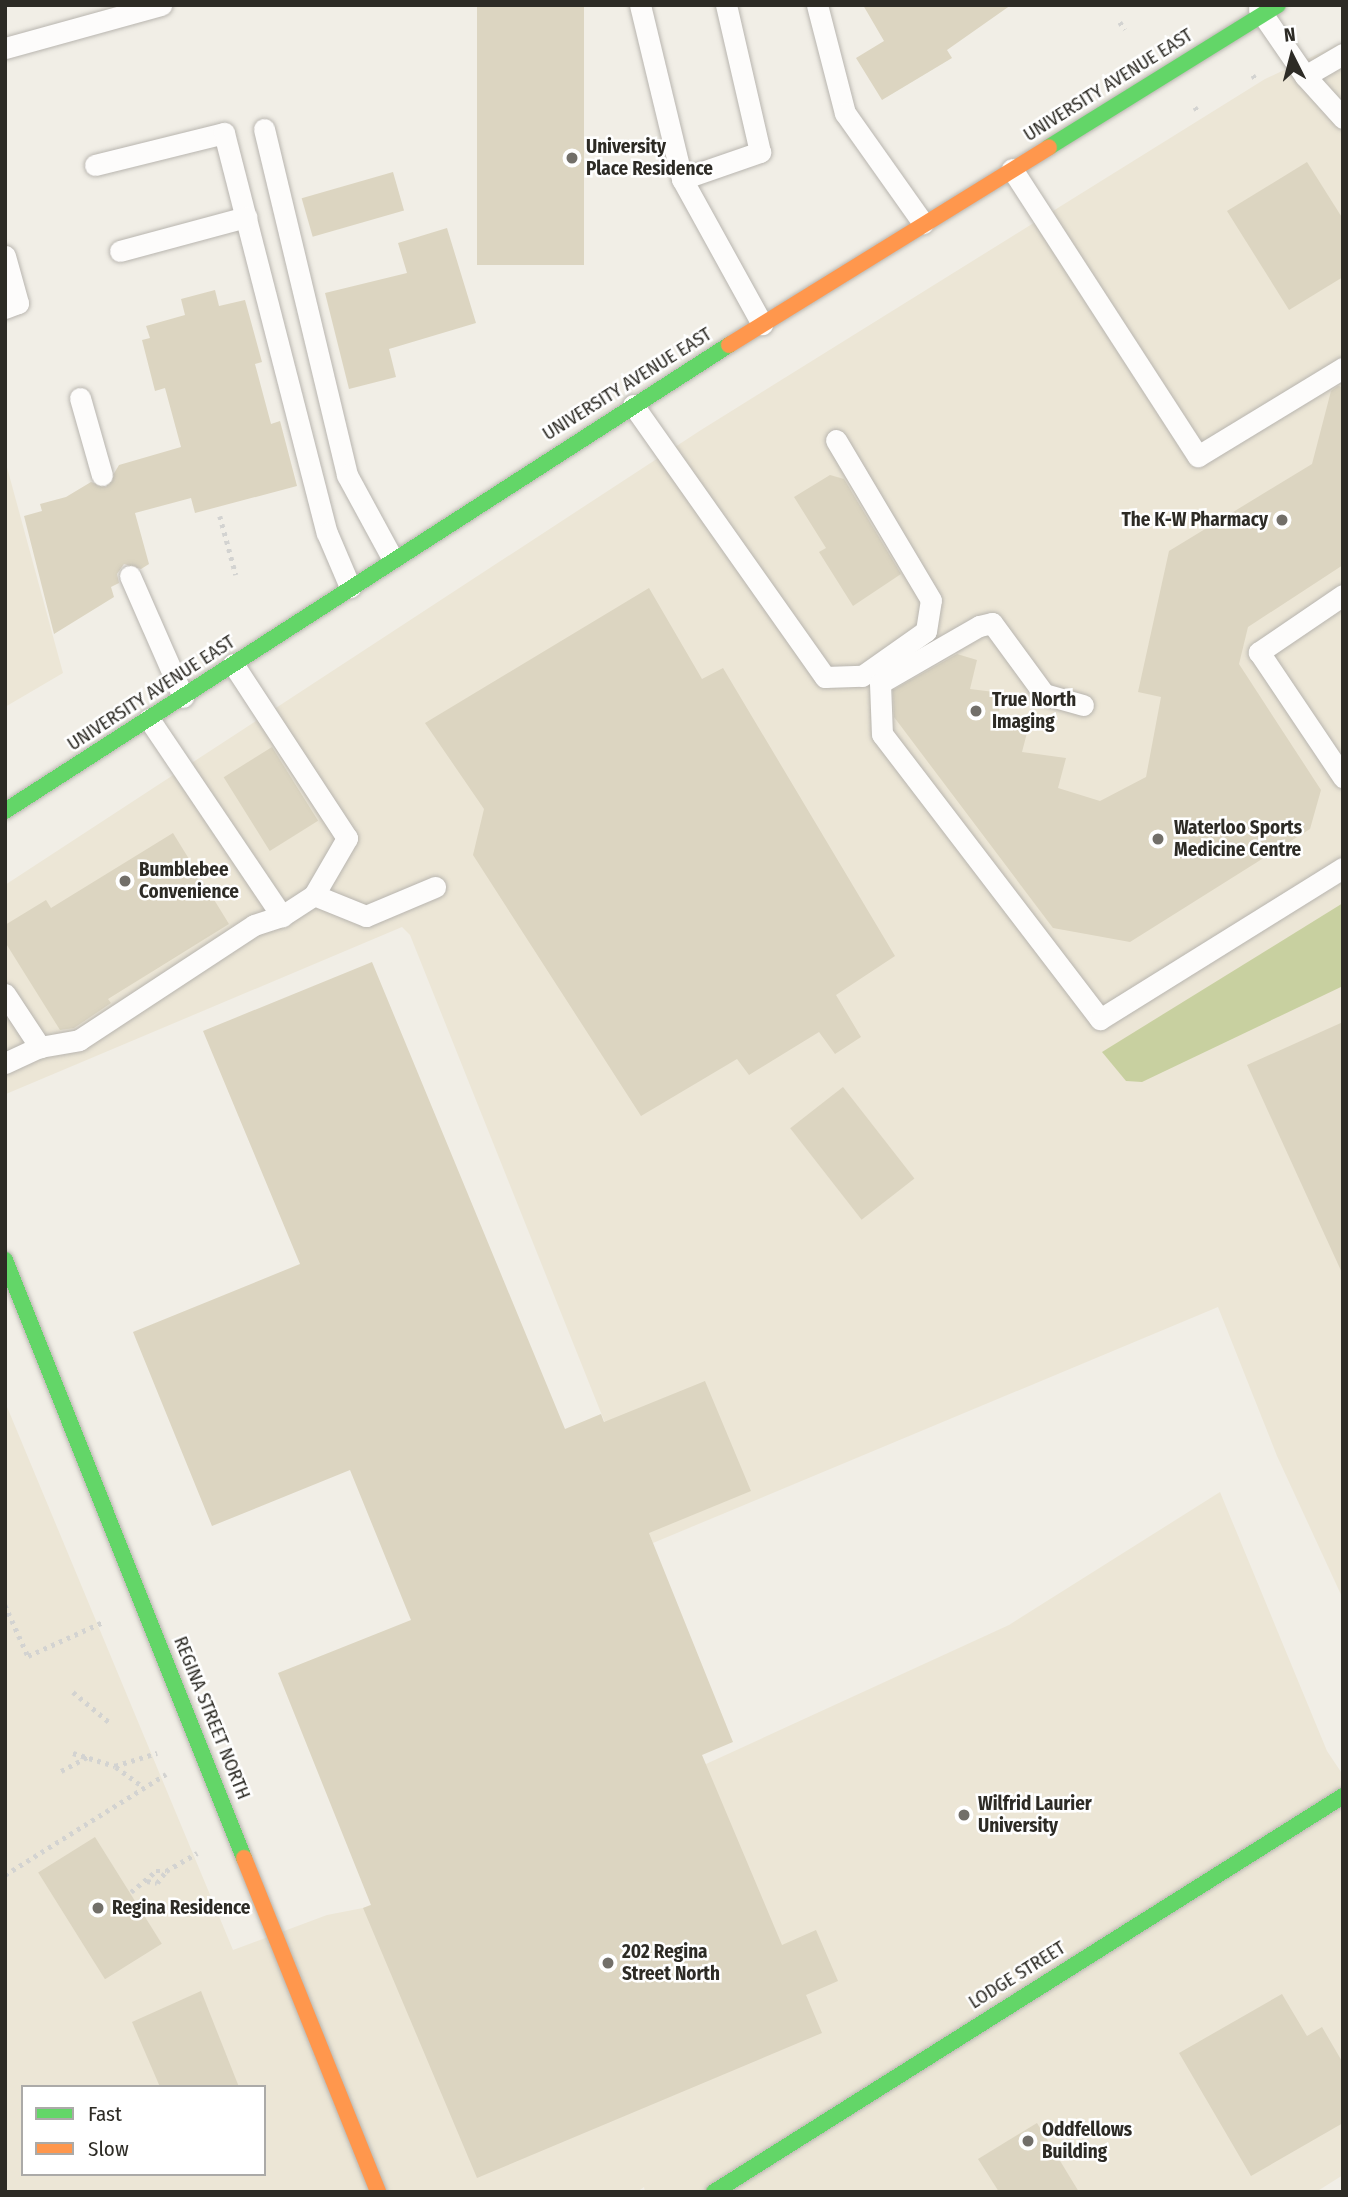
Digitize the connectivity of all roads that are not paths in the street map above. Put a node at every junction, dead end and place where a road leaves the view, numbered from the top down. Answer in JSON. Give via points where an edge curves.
{"nodes":[{"id":1,"x":161,"y":5,"type":"edge"},
{"id":2,"x":640,"y":5,"type":"edge"},
{"id":3,"x":726,"y":5,"type":"edge"},
{"id":4,"x":817,"y":5,"type":"edge"},
{"id":5,"x":1265,"y":8,"type":"edge"},
{"id":6,"x":5,"y":47,"type":"edge"},
{"id":7,"x":1343,"y":54,"type":"edge"},
{"id":8,"x":1305,"y":76,"type":"junction"},
{"id":9,"x":1342,"y":114,"type":"edge"},
{"id":10,"x":264,"y":129,"type":"dead end"},
{"id":11,"x":95,"y":164,"type":"dead end"},
{"id":12,"x":1012,"y":169,"type":"junction"},
{"id":13,"x":682,"y":179,"type":"junction"},
{"id":14,"x":246,"y":217,"type":"junction"},
{"id":15,"x":923,"y":223,"type":"junction"},
{"id":16,"x":120,"y":251,"type":"dead end"},
{"id":17,"x":5,"y":256,"type":"edge"},
{"id":18,"x":5,"y":308,"type":"edge"},
{"id":19,"x":762,"y":324,"type":"junction"},
{"id":20,"x":1343,"y":368,"type":"edge"},
{"id":21,"x":80,"y":398,"type":"dead end"},
{"id":22,"x":633,"y":405,"type":"junction"},
{"id":23,"x":836,"y":440,"type":"dead end"},
{"id":24,"x":102,"y":475,"type":"dead end"},
{"id":25,"x":392,"y":558,"type":"junction"},
{"id":26,"x":130,"y":576,"type":"dead end"},
{"id":27,"x":349,"y":587,"type":"junction"},
{"id":28,"x":1343,"y":595,"type":"edge"},
{"id":29,"x":233,"y":664,"type":"junction"},
{"id":30,"x":183,"y":696,"type":"junction"},
{"id":31,"x":1083,"y":705,"type":"dead end"},
{"id":32,"x":149,"y":719,"type":"junction"},
{"id":33,"x":1343,"y":777,"type":"edge"},
{"id":34,"x":5,"y":811,"type":"edge"},
{"id":35,"x":1343,"y":868,"type":"edge"},
{"id":36,"x":435,"y":887,"type":"dead end"},
{"id":37,"x":314,"y":895,"type":"junction"},
{"id":38,"x":282,"y":916,"type":"junction"},
{"id":39,"x":5,"y":994,"type":"edge"},
{"id":40,"x":40,"y":1047,"type":"junction"},
{"id":41,"x":5,"y":1063,"type":"edge"},
{"id":42,"x":5,"y":1260,"type":"edge"},
{"id":43,"x":1343,"y":1796,"type":"edge"},
{"id":44,"x":378,"y":2192,"type":"edge"},
{"id":45,"x":714,"y":2192,"type":"edge"}],
"edges":[{"from":1,"to":6,"type":"lane"},
{"from":2,"to":13,"type":"lane"},
{"from":3,"to":13,"type":"lane","via":[[760,152]]},
{"from":4,"to":15,"type":"lane","via":[[845,113]]},
{"from":5,"to":8,"type":"lane"},
{"from":5,"to":12,"type":"street","name":"UNIVERSITY AVENUE EAST"},
{"from":7,"to":8,"type":"lane"},
{"from":8,"to":9,"type":"lane"},
{"from":10,"to":25,"type":"lane","via":[[347,474]]},
{"from":11,"to":14,"type":"lane","via":[[224,133]]},
{"from":12,"to":15,"type":"street","name":"UNIVERSITY AVENUE EAST"},
{"from":12,"to":20,"type":"lane","via":[[1198,456]]},
{"from":13,"to":19,"type":"lane"},
{"from":14,"to":16,"type":"lane"},
{"from":14,"to":27,"type":"lane","via":[[327,533]]},
{"from":15,"to":19,"type":"street","name":"UNIVERSITY AVENUE EAST"},
{"from":17,"to":18,"type":"lane","via":[[18,303]]},
{"from":19,"to":22,"type":"street","name":"UNIVERSITY AVENUE EAST"},
{"from":21,"to":24,"type":"lane"},
{"from":22,"to":23,"type":"lane","via":[[825,677],[862,676],[926,631],[931,600]]},
{"from":22,"to":25,"type":"street","name":"UNIVERSITY AVENUE EAST"},
{"from":25,"to":27,"type":"street","name":"UNIVERSITY AVENUE EAST"},
{"from":26,"to":30,"type":"lane"},
{"from":27,"to":29,"type":"street","name":"UNIVERSITY AVENUE EAST"},
{"from":28,"to":33,"type":"lane","via":[[1259,652]]},
{"from":29,"to":30,"type":"street","name":"UNIVERSITY AVENUE EAST"},
{"from":29,"to":37,"type":"lane","via":[[347,838]]},
{"from":30,"to":32,"type":"street","name":"UNIVERSITY AVENUE EAST"},
{"from":31,"to":35,"type":"lane","via":[[1044,694],[992,623],[880,683],[882,734],[1100,1019]]},
{"from":32,"to":34,"type":"street","name":"UNIVERSITY AVENUE EAST"},
{"from":32,"to":38,"type":"lane"},
{"from":36,"to":37,"type":"lane","via":[[366,916]]},
{"from":37,"to":38,"type":"lane"},
{"from":38,"to":40,"type":"lane","via":[[254,925],[79,1040]]},
{"from":39,"to":40,"type":"lane"},
{"from":40,"to":41,"type":"lane"},
{"from":42,"to":44,"type":"street","name":"REGINA STREET NORTH"},
{"from":43,"to":45,"type":"street","name":"LODGE STREET"}]}
